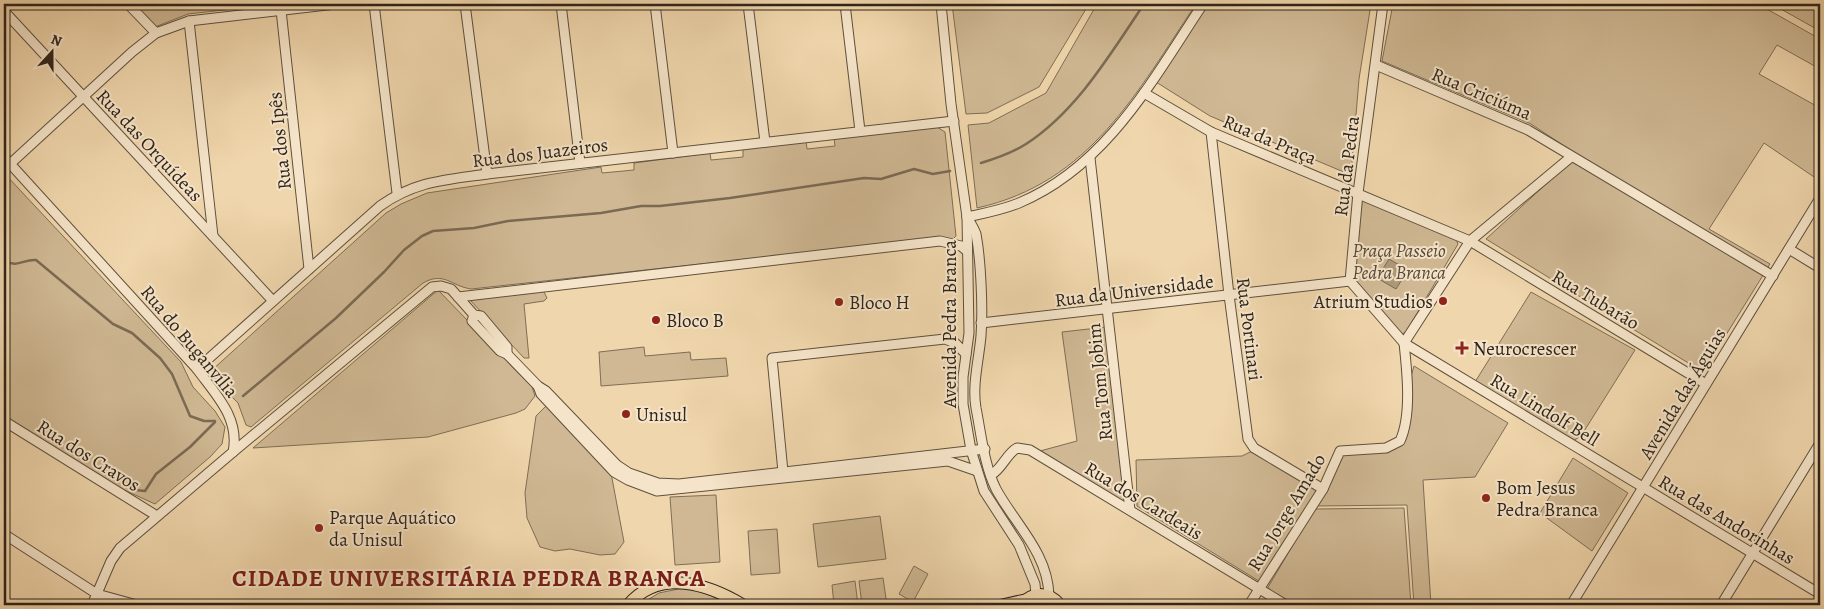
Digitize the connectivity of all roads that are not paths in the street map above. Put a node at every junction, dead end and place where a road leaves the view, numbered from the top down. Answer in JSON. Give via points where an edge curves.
{"nodes":[{"id":1,"x":128,"y":4,"type":"edge"},
{"id":2,"x":336,"y":4,"type":"edge"},
{"id":3,"x":374,"y":4,"type":"edge"},
{"id":4,"x":464,"y":4,"type":"edge"},
{"id":5,"x":561,"y":4,"type":"edge"},
{"id":6,"x":655,"y":4,"type":"edge"},
{"id":7,"x":748,"y":4,"type":"edge"},
{"id":8,"x":845,"y":4,"type":"edge"},
{"id":9,"x":941,"y":4,"type":"edge"},
{"id":10,"x":1203,"y":4,"type":"edge"},
{"id":11,"x":1383,"y":4,"type":"edge"},
{"id":12,"x":282,"y":10,"type":"junction"},
{"id":13,"x":4,"y":11,"type":"edge"},
{"id":14,"x":189,"y":21,"type":"junction"},
{"id":15,"x":156,"y":33,"type":"junction"},
{"id":16,"x":1376,"y":65,"type":"junction"},
{"id":17,"x":1144,"y":93,"type":"junction"},
{"id":18,"x":83,"y":97,"type":"junction"},
{"id":19,"x":954,"y":122,"type":"junction"},
{"id":20,"x":860,"y":131,"type":"junction"},
{"id":21,"x":1211,"y":132,"type":"junction"},
{"id":22,"x":765,"y":142,"type":"junction"},
{"id":23,"x":673,"y":153,"type":"junction"},
{"id":24,"x":1571,"y":157,"type":"junction"},
{"id":25,"x":1090,"y":158,"type":"junction"},
{"id":26,"x":7,"y":161,"type":"edge"},
{"id":27,"x":580,"y":164,"type":"junction"},
{"id":28,"x":487,"y":174,"type":"junction"},
{"id":29,"x":1358,"y":193,"type":"junction"},
{"id":30,"x":397,"y":194,"type":"junction"},
{"id":31,"x":1820,"y":198,"type":"edge"},
{"id":32,"x":967,"y":217,"type":"junction"},
{"id":33,"x":212,"y":236,"type":"junction"},
{"id":34,"x":1470,"y":241,"type":"junction"},
{"id":35,"x":949,"y":242,"type":"junction"},
{"id":36,"x":1789,"y":249,"type":"junction"},
{"id":37,"x":967,"y":251,"type":"junction"},
{"id":38,"x":1820,"y":268,"type":"edge"},
{"id":39,"x":310,"y":269,"type":"junction"},
{"id":40,"x":1773,"y":276,"type":"junction"},
{"id":41,"x":1350,"y":281,"type":"junction"},
{"id":42,"x":1229,"y":295,"type":"junction"},
{"id":43,"x":458,"y":297,"type":"junction"},
{"id":44,"x":273,"y":301,"type":"junction"},
{"id":45,"x":1108,"y":309,"type":"junction"},
{"id":46,"x":981,"y":323,"type":"junction"},
{"id":47,"x":1404,"y":343,"type":"junction"},
{"id":48,"x":966,"y":354,"type":"junction"},
{"id":49,"x":197,"y":369,"type":"junction"},
{"id":50,"x":1706,"y":384,"type":"junction"},
{"id":51,"x":538,"y":386,"type":"junction"},
{"id":52,"x":4,"y":421,"type":"edge"},
{"id":53,"x":1820,"y":443,"type":"edge"},
{"id":54,"x":985,"y":449,"type":"junction"},
{"id":55,"x":971,"y":450,"type":"junction"},
{"id":56,"x":233,"y":452,"type":"junction"},
{"id":57,"x":977,"y":471,"type":"junction"},
{"id":58,"x":783,"y":472,"type":"junction"},
{"id":59,"x":991,"y":475,"type":"junction"},
{"id":60,"x":1643,"y":487,"type":"junction"},
{"id":61,"x":1323,"y":489,"type":"junction"},
{"id":62,"x":1130,"y":510,"type":"junction"},
{"id":63,"x":157,"y":516,"type":"junction"},
{"id":64,"x":4,"y":534,"type":"edge"},
{"id":65,"x":1753,"y":554,"type":"junction"},
{"id":66,"x":1259,"y":589,"type":"junction"},
{"id":67,"x":97,"y":594,"type":"junction"},
{"id":68,"x":1820,"y":594,"type":"edge"},
{"id":69,"x":1027,"y":600,"type":"edge"},
{"id":70,"x":1055,"y":600,"type":"edge"},
{"id":71,"x":92,"y":605,"type":"edge"},
{"id":72,"x":137,"y":605,"type":"edge"},
{"id":73,"x":628,"y":605,"type":"edge"},
{"id":74,"x":743,"y":605,"type":"edge"},
{"id":75,"x":1002,"y":605,"type":"edge"},
{"id":76,"x":1070,"y":605,"type":"edge"},
{"id":77,"x":1249,"y":605,"type":"edge"},
{"id":78,"x":1286,"y":605,"type":"edge"},
{"id":79,"x":1571,"y":605,"type":"edge"},
{"id":80,"x":1721,"y":605,"type":"edge"}],
"edges":[{"from":1,"to":15,"type":"street"},
{"from":2,"to":12,"type":"street"},
{"from":3,"to":30,"type":"street"},
{"from":4,"to":28,"type":"street"},
{"from":5,"to":27,"type":"street"},
{"from":6,"to":23,"type":"street"},
{"from":7,"to":22,"type":"street"},
{"from":8,"to":20,"type":"street"},
{"from":9,"to":19,"type":"street","name":"Avenida Pedra Branca"},
{"from":10,"to":17,"type":"street"},
{"from":11,"to":16,"type":"street","name":"Rua da Pedra"},
{"from":12,"to":14,"type":"street"},
{"from":12,"to":39,"type":"street","name":"Rua dos Ipês"},
{"from":13,"to":18,"type":"street","name":"Rua das Orquídeas"},
{"from":14,"to":15,"type":"street"},
{"from":14,"to":33,"type":"street"},
{"from":15,"to":18,"type":"street"},
{"from":16,"to":24,"type":"street","name":"Rua Criciúma","via":[[1520,126]]},
{"from":16,"to":29,"type":"street","name":"Rua da Pedra"},
{"from":17,"to":21,"type":"street","name":"Rua da Praça"},
{"from":17,"to":25,"type":"street"},
{"from":18,"to":26,"type":"street"},
{"from":18,"to":33,"type":"street","name":"Rua das Orquídeas"},
{"from":19,"to":20,"type":"street","name":"Rua dos Juazeiros"},
{"from":19,"to":32,"type":"street","name":"Avenida Pedra Branca"},
{"from":20,"to":22,"type":"street","name":"Rua dos Juazeiros"},
{"from":21,"to":29,"type":"street","name":"Rua da Praça"},
{"from":21,"to":42,"type":"street","name":"Rua Portinari"},
{"from":22,"to":23,"type":"street","name":"Rua dos Juazeiros"},
{"from":23,"to":27,"type":"street","name":"Rua dos Juazeiros"},
{"from":24,"to":34,"type":"street"},
{"from":24,"to":40,"type":"street","name":"Rua Criciúma"},
{"from":25,"to":32,"type":"street","via":[[1070,175],[1034,196],[1002,209]]},
{"from":25,"to":45,"type":"street","name":"Rua Tom Jobim"},
{"from":26,"to":49,"type":"street","name":"Rua do Buganvília"},
{"from":27,"to":28,"type":"street","name":"Rua dos Juazeiros"},
{"from":28,"to":30,"type":"street","name":"Rua dos Juazeiros","via":[[429,182]]},
{"from":29,"to":34,"type":"street","name":"Rua da Praça"},
{"from":29,"to":41,"type":"street","name":"Rua da Pedra"},
{"from":30,"to":39,"type":"street","name":"Rua dos Juazeiros"},
{"from":31,"to":36,"type":"street","name":"Avenida das Águias"},
{"from":32,"to":35,"type":"street","via":[[959,237]]},
{"from":32,"to":37,"type":"street","name":"Avenida Pedra Branca"},
{"from":32,"to":46,"type":"street","name":"Avenida Pedra Branca","via":[[976,232]]},
{"from":33,"to":44,"type":"street","name":"Rua das Orquídeas"},
{"from":34,"to":47,"type":"street"},
{"from":34,"to":50,"type":"street","name":"Rua Tubarão"},
{"from":35,"to":37,"type":"street"},
{"from":35,"to":43,"type":"street"},
{"from":36,"to":38,"type":"street"},
{"from":36,"to":40,"type":"street","name":"Avenida das Águias"},
{"from":37,"to":48,"type":"street","name":"Avenida Pedra Branca","via":[[970,302]]},
{"from":39,"to":44,"type":"street","name":"Rua dos Juazeiros"},
{"from":40,"to":50,"type":"street","name":"Avenida das Águias"},
{"from":41,"to":42,"type":"street","name":"Rua da Universidade"},
{"from":41,"to":47,"type":"street"},
{"from":42,"to":45,"type":"street","name":"Rua da Universidade"},
{"from":42,"to":61,"type":"street","name":"Rua Portinari","via":[[1248,439],[1254,448]]},
{"from":43,"to":51,"type":"street","via":[[474,315],[472,321]]},
{"from":43,"to":56,"type":"street","via":[[451,289],[432,287]]},
{"from":44,"to":49,"type":"street","name":"Rua dos Juazeiros"},
{"from":45,"to":46,"type":"street","name":"Rua da Universidade"},
{"from":45,"to":62,"type":"street","name":"Rua Tom Jobim"},
{"from":46,"to":54,"type":"street","name":"Avenida Pedra Branca","via":[[975,396]]},
{"from":47,"to":60,"type":"street","name":"Rua Lindolf Bell"},
{"from":47,"to":61,"type":"street","name":"Rua Jorge Amado","via":[[1407,380],[1400,441],[1386,448],[1340,451]]},
{"from":48,"to":55,"type":"street","name":"Avenida Pedra Branca","via":[[962,390]]},
{"from":48,"to":58,"type":"street","via":[[955,342],[945,339],[772,358]]},
{"from":49,"to":56,"type":"street","name":"Rua do Buganvília","via":[[233,422],[236,440]]},
{"from":50,"to":60,"type":"street","name":"Avenida das Águias"},
{"from":51,"to":57,"type":"street","via":[[541,394],[614,472],[657,491],[948,461]]},
{"from":51,"to":58,"type":"street","via":[[616,465],[642,479],[658,484],[679,484]]},
{"from":52,"to":63,"type":"street","name":"Rua dos Cravos"},
{"from":53,"to":65,"type":"street"},
{"from":54,"to":55,"type":"street"},
{"from":54,"to":59,"type":"street","name":"Avenida Pedra Branca"},
{"from":55,"to":57,"type":"street","name":"Avenida Pedra Branca"},
{"from":55,"to":58,"type":"street"},
{"from":56,"to":63,"type":"street"},
{"from":57,"to":69,"type":"street","name":"Avenida Pedra Branca","via":[[989,501],[1019,545],[1035,584]]},
{"from":59,"to":62,"type":"street","name":"Rua dos Cardeais","via":[[1002,467],[1012,450],[1024,447]]},
{"from":59,"to":70,"type":"street","name":"Avenida Pedra Branca","via":[[997,490],[1032,542]]},
{"from":60,"to":65,"type":"street","name":"Rua das Andorinhas"},
{"from":60,"to":79,"type":"street","name":"Avenida das Águias"},
{"from":61,"to":66,"type":"street","name":"Rua Jorge Amado"},
{"from":62,"to":66,"type":"street","name":"Rua dos Cardeais"},
{"from":63,"to":67,"type":"street","via":[[120,548]]},
{"from":64,"to":67,"type":"street"},
{"from":65,"to":68,"type":"street","name":"Rua das Andorinhas"},
{"from":65,"to":80,"type":"street"},
{"from":66,"to":77,"type":"street","name":"Rua Jorge Amado"},
{"from":66,"to":78,"type":"street","name":"Rua dos Cardeais"},
{"from":67,"to":71,"type":"street"},
{"from":67,"to":72,"type":"street"},
{"from":69,"to":70,"type":"main road"},
{"from":69,"to":75,"type":"main road"},
{"from":70,"to":76,"type":"street"},
{"from":73,"to":74,"type":"main road","via":[[646,591],[681,582],[713,589]]}]}
